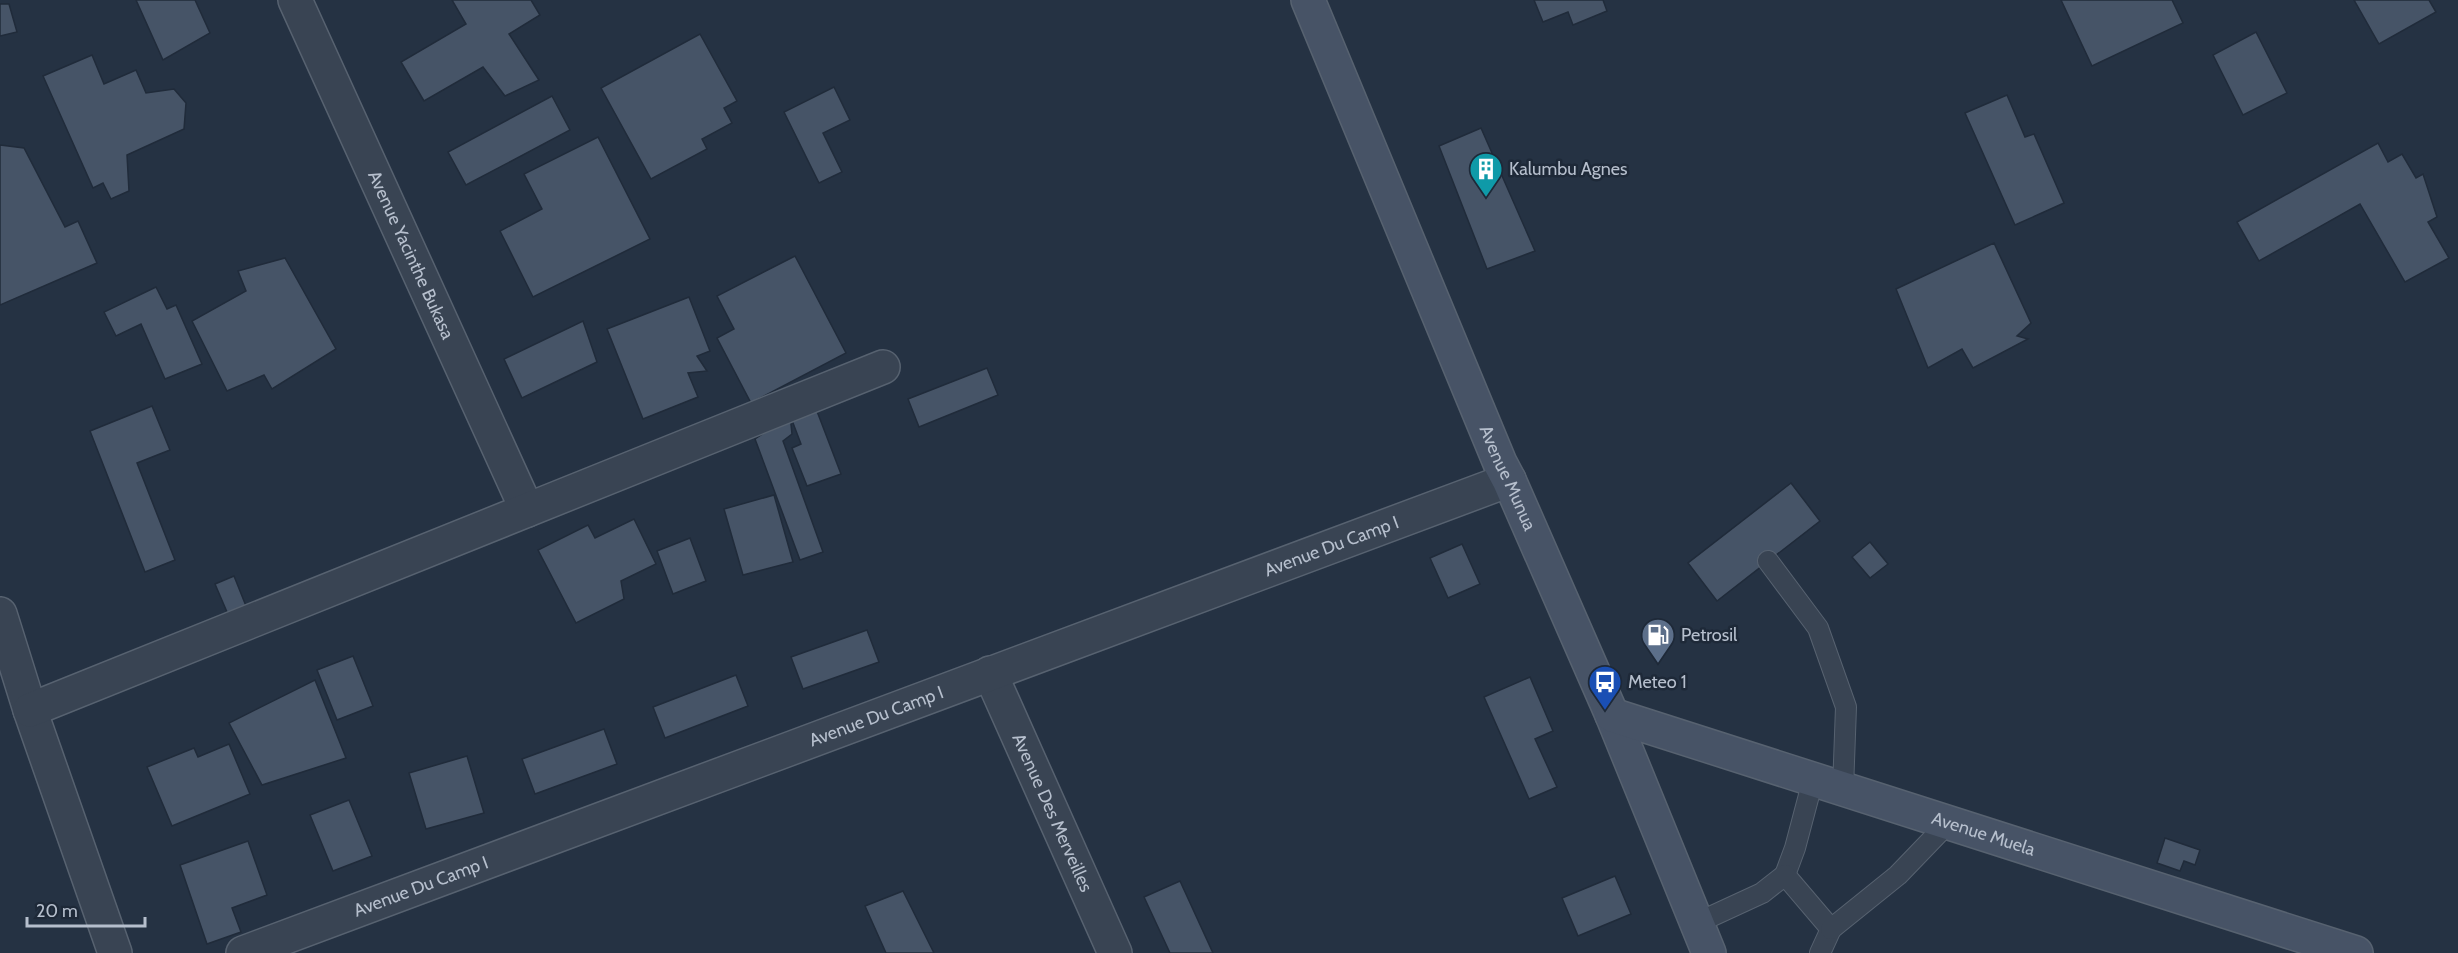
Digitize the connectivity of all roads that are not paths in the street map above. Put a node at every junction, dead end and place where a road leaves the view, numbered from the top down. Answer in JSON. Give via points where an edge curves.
{"nodes":[{"id":1,"x":295,"y":0,"type":"edge"},
{"id":2,"x":1308,"y":0,"type":"edge"},
{"id":3,"x":883,"y":367,"type":"dead end"},
{"id":4,"x":1509,"y":480,"type":"junction"},
{"id":5,"x":527,"y":510,"type":"junction"},
{"id":6,"x":1768,"y":561,"type":"dead end"},
{"id":7,"x":0,"y":614,"type":"edge"},
{"id":8,"x":990,"y":673,"type":"junction"},
{"id":9,"x":30,"y":710,"type":"junction"},
{"id":10,"x":1612,"y":715,"type":"junction"},
{"id":11,"x":1828,"y":784,"type":"junction"},
{"id":12,"x":1949,"y":822,"type":"junction"},
{"id":13,"x":1785,"y":875,"type":"junction"},
{"id":14,"x":1697,"y":923,"type":"junction"},
{"id":15,"x":1832,"y":929,"type":"junction"},
{"id":16,"x":115,"y":953,"type":"edge"},
{"id":17,"x":243,"y":953,"type":"edge"},
{"id":18,"x":1115,"y":953,"type":"edge"},
{"id":19,"x":1709,"y":953,"type":"edge"},
{"id":20,"x":1820,"y":953,"type":"edge"},
{"id":21,"x":2356,"y":953,"type":"edge"}],
"edges":[{"from":1,"to":5,"type":"street","name":"Avenue Yacinthe Bukasa"},
{"from":2,"to":4,"type":"main road","name":"Avenue Munua"},
{"from":3,"to":5,"type":"street"},
{"from":4,"to":8,"type":"street","name":"Avenue Du Camp I"},
{"from":4,"to":10,"type":"main road","name":"Avenue Munua"},
{"from":5,"to":9,"type":"street"},
{"from":6,"to":11,"type":"lane","via":[[1818,628],[1846,707]]},
{"from":7,"to":9,"type":"street"},
{"from":8,"to":17,"type":"street","name":"Avenue Du Camp I"},
{"from":8,"to":18,"type":"street","name":"Avenue Des Merveilles"},
{"from":9,"to":16,"type":"street"},
{"from":10,"to":11,"type":"main road","name":"Avenue Muela"},
{"from":10,"to":14,"type":"main road","name":"Avenue Munua"},
{"from":11,"to":12,"type":"main road","name":"Avenue Muela"},
{"from":11,"to":13,"type":"lane"},
{"from":12,"to":15,"type":"lane","via":[[1898,875]]},
{"from":12,"to":21,"type":"main road","name":"Avenue Muela"},
{"from":13,"to":14,"type":"lane","via":[[1762,893]]},
{"from":13,"to":15,"type":"lane"},
{"from":14,"to":19,"type":"main road","name":"Avenue Munua"},
{"from":15,"to":20,"type":"lane"}]}
